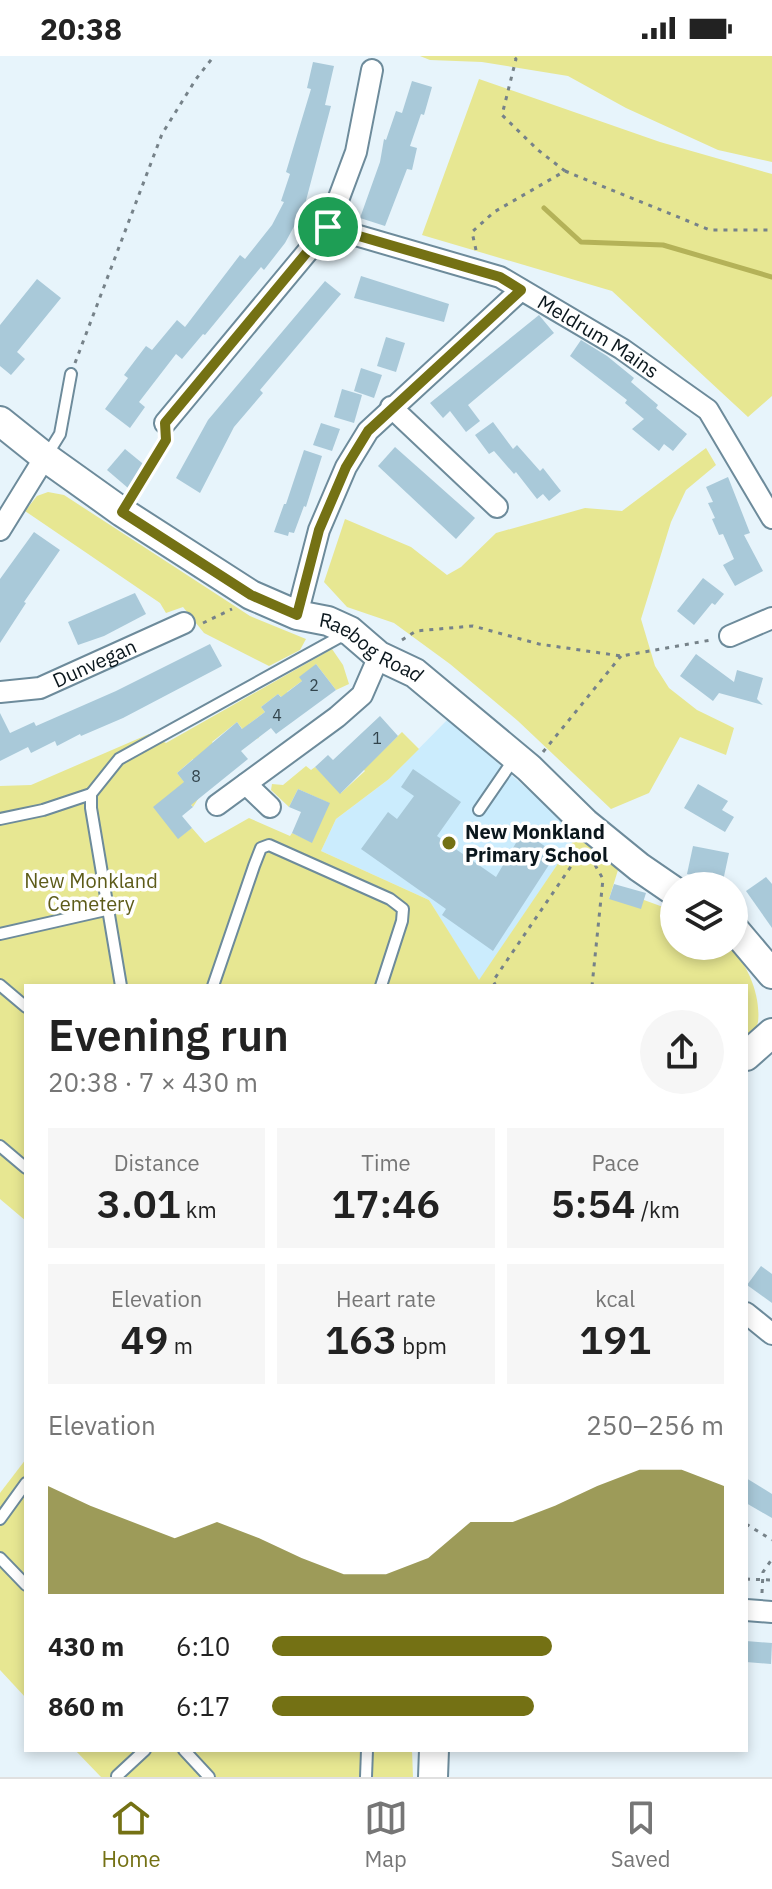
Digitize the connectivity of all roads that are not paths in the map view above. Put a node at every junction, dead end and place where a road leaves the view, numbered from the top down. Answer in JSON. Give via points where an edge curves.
{"nodes":[{"id":1,"x":372,"y":70,"type":"dead end"},
{"id":2,"x":328,"y":227,"type":"junction"},
{"id":3,"x":521,"y":290,"type":"junction"},
{"id":4,"x":71,"y":374,"type":"road end"},
{"id":5,"x":391,"y":407,"type":"junction"},
{"id":6,"x":0,"y":421,"type":"edge"},
{"id":7,"x":165,"y":423,"type":"road end"},
{"id":8,"x":45,"y":457,"type":"junction"},
{"id":9,"x":497,"y":507,"type":"dead end"},
{"id":10,"x":770,"y":509,"type":"edge"},
{"id":11,"x":0,"y":530,"type":"edge"},
{"id":12,"x":297,"y":615,"type":"junction"},
{"id":13,"x":772,"y":618,"type":"edge"},
{"id":14,"x":184,"y":623,"type":"road end"},
{"id":15,"x":350,"y":631,"type":"junction"},
{"id":16,"x":730,"y":636,"type":"road end"},
{"id":17,"x":379,"y":656,"type":"junction"},
{"id":18,"x":0,"y":692,"type":"edge"},
{"id":19,"x":522,"y":763,"type":"junction"},
{"id":20,"x":246,"y":784,"type":"junction"},
{"id":21,"x":91,"y":794,"type":"junction"},
{"id":22,"x":217,"y":805,"type":"dead end"},
{"id":23,"x":270,"y":807,"type":"dead end"},
{"id":24,"x":479,"y":810,"type":"dead end"},
{"id":25,"x":0,"y":819,"type":"edge"},
{"id":26,"x":660,"y":881,"type":"edge"},
{"id":27,"x":110,"y":909,"type":"junction"},
{"id":28,"x":0,"y":934,"type":"edge"},
{"id":29,"x":748,"y":946,"type":"edge"},
{"id":30,"x":772,"y":974,"type":"edge"},
{"id":31,"x":121,"y":984,"type":"edge"},
{"id":32,"x":214,"y":984,"type":"edge"},
{"id":33,"x":382,"y":984,"type":"edge"},
{"id":34,"x":0,"y":985,"type":"edge"},
{"id":35,"x":24,"y":1005,"type":"edge"},
{"id":36,"x":772,"y":1033,"type":"edge"},
{"id":37,"x":748,"y":1054,"type":"edge"},
{"id":38,"x":0,"y":1146,"type":"edge"},
{"id":39,"x":24,"y":1166,"type":"edge"},
{"id":40,"x":748,"y":1315,"type":"edge"},
{"id":41,"x":772,"y":1334,"type":"edge"},
{"id":42,"x":24,"y":1486,"type":"edge"},
{"id":43,"x":0,"y":1519,"type":"edge"},
{"id":44,"x":0,"y":1558,"type":"edge"},
{"id":45,"x":24,"y":1583,"type":"edge"},
{"id":46,"x":143,"y":1752,"type":"edge"},
{"id":47,"x":186,"y":1752,"type":"edge"},
{"id":48,"x":367,"y":1752,"type":"edge"},
{"id":49,"x":434,"y":1752,"type":"edge"},
{"id":50,"x":117,"y":1776,"type":"edge"},
{"id":51,"x":209,"y":1777,"type":"edge"},
{"id":52,"x":366,"y":1777,"type":"edge"},
{"id":53,"x":433,"y":1777,"type":"edge"}],
"edges":[{"from":1,"to":2,"type":"street","via":[[356,152]]},
{"from":2,"to":3,"type":"street","name":"Meldrum Mains","via":[[500,277]]},
{"from":2,"to":7,"type":"street"},
{"from":3,"to":5,"type":"street"},
{"from":3,"to":10,"type":"street","name":"Meldrum Mains","via":[[622,349],[708,410]]},
{"from":4,"to":8,"type":"lane","via":[[60,434]]},
{"from":5,"to":9,"type":"street"},
{"from":5,"to":12,"type":"street","via":[[346,467],[319,530]]},
{"from":6,"to":8,"type":"main road","name":"Raebog Road"},
{"from":8,"to":11,"type":"street"},
{"from":8,"to":12,"type":"main road","name":"Raebog Road","via":[[251,595]]},
{"from":12,"to":15,"type":"main road","name":"Raebog Road"},
{"from":13,"to":16,"type":"street"},
{"from":14,"to":18,"type":"street","name":"Dunvegan","via":[[40,688]]},
{"from":15,"to":17,"type":"main road","name":"Raebog Road"},
{"from":15,"to":21,"type":"lane","via":[[119,759]]},
{"from":17,"to":19,"type":"main road","name":"Raebog Road","via":[[415,673]]},
{"from":17,"to":20,"type":"street","via":[[362,695]]},
{"from":19,"to":24,"type":"lane"},
{"from":19,"to":26,"type":"main road","name":"Raebog Road","via":[[585,823]]},
{"from":20,"to":22,"type":"street"},
{"from":20,"to":23,"type":"street"},
{"from":21,"to":25,"type":"lane"},
{"from":21,"to":27,"type":"lane"},
{"from":27,"to":28,"type":"lane"},
{"from":27,"to":31,"type":"lane"},
{"from":29,"to":30,"type":"main road"},
{"from":32,"to":33,"type":"lane","via":[[261,848],[269,845],[403,909]]},
{"from":34,"to":35,"type":"lane"},
{"from":36,"to":37,"type":"main road"},
{"from":38,"to":39,"type":"lane"},
{"from":40,"to":41,"type":"street"},
{"from":42,"to":43,"type":"lane"},
{"from":44,"to":45,"type":"lane"},
{"from":46,"to":50,"type":"lane"},
{"from":47,"to":51,"type":"lane"},
{"from":48,"to":52,"type":"lane"},
{"from":49,"to":53,"type":"main road"}]}
